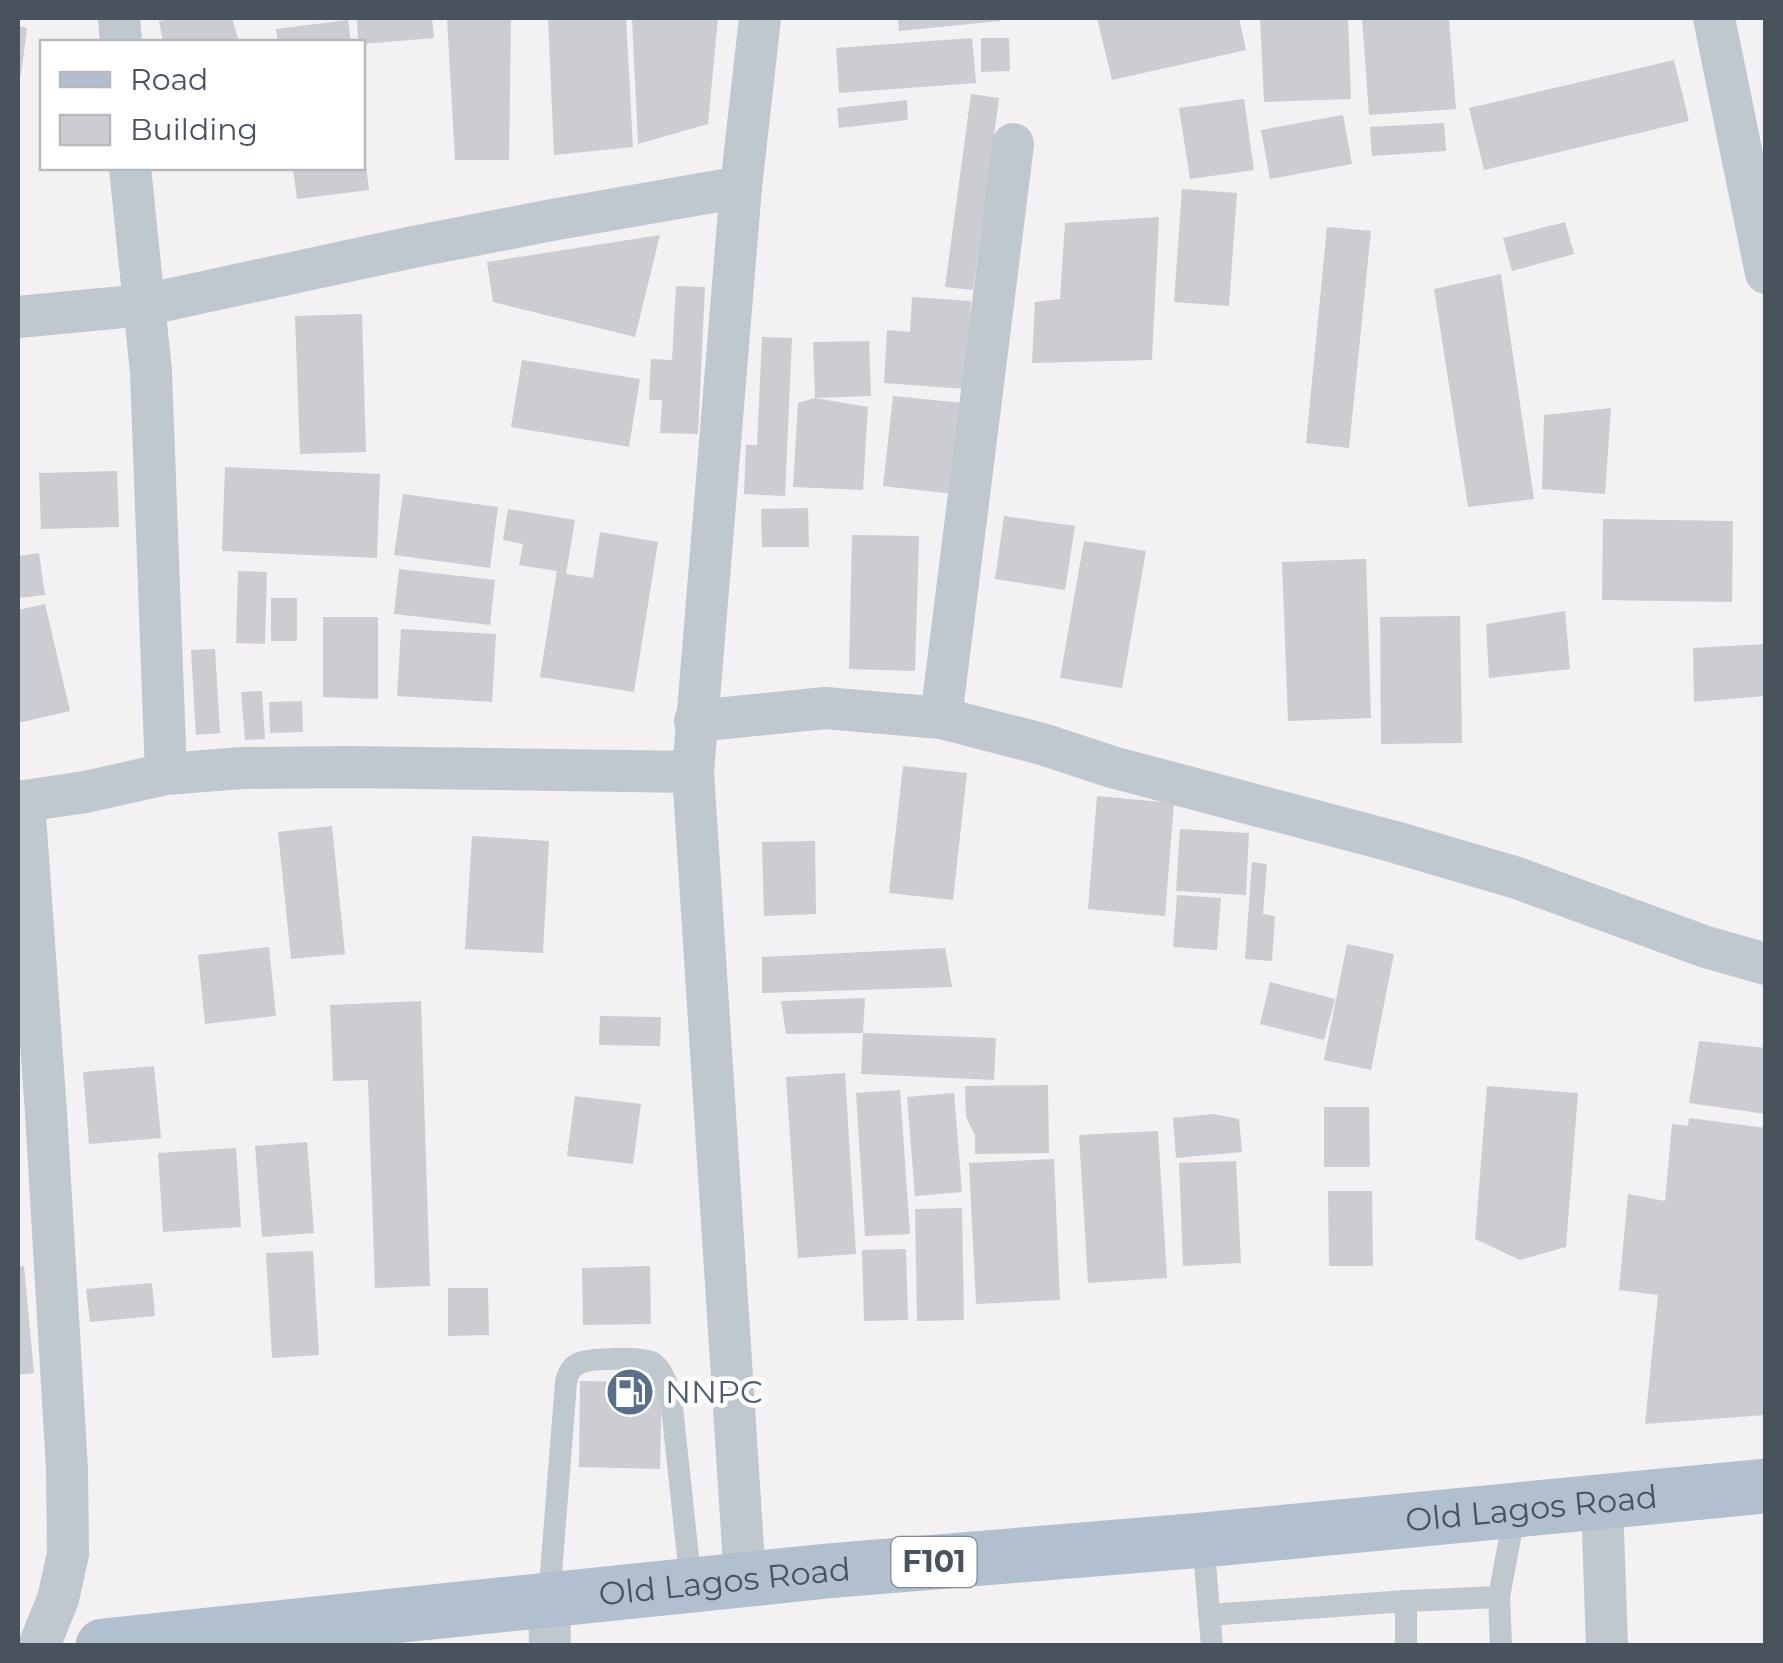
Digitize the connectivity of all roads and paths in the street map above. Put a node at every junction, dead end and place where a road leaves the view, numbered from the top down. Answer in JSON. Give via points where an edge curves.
{"nodes":[{"id":1,"x":760,"y":18,"type":"edge"},
{"id":2,"x":1714,"y":18,"type":"edge"},
{"id":3,"x":1013,"y":144,"type":"dead end"},
{"id":4,"x":130,"y":170,"type":"edge"},
{"id":5,"x":741,"y":187,"type":"junction"},
{"id":6,"x":1766,"y":273,"type":"edge"},
{"id":7,"x":144,"y":305,"type":"junction"},
{"id":8,"x":18,"y":317,"type":"edge"},
{"id":9,"x":941,"y":718,"type":"junction"},
{"id":10,"x":695,"y":721,"type":"junction"},
{"id":11,"x":693,"y":772,"type":"junction"},
{"id":12,"x":166,"y":774,"type":"junction"},
{"id":13,"x":20,"y":802,"type":"edge"},
{"id":14,"x":1766,"y":964,"type":"edge"},
{"id":15,"x":1766,"y":1486,"type":"edge"},
{"id":16,"x":1602,"y":1502,"type":"junction"},
{"id":17,"x":1516,"y":1511,"type":"junction"},
{"id":18,"x":1203,"y":1540,"type":"junction"},
{"id":19,"x":745,"y":1579,"type":"junction"},
{"id":20,"x":692,"y":1585,"type":"junction"},
{"id":21,"x":1499,"y":1597,"type":"junction"},
{"id":22,"x":1406,"y":1601,"type":"junction"},
{"id":23,"x":1210,"y":1615,"type":"junction"},
{"id":24,"x":549,"y":1622,"type":"edge"},
{"id":25,"x":39,"y":1646,"type":"edge"},
{"id":26,"x":102,"y":1646,"type":"edge"},
{"id":27,"x":1212,"y":1646,"type":"edge"},
{"id":28,"x":1406,"y":1646,"type":"edge"},
{"id":29,"x":1501,"y":1646,"type":"edge"},
{"id":30,"x":1607,"y":1646,"type":"edge"}],
"edges":[{"from":1,"to":5,"type":"street"},
{"from":2,"to":6,"type":"street"},
{"from":3,"to":9,"type":"street"},
{"from":4,"to":7,"type":"street"},
{"from":5,"to":7,"type":"street"},
{"from":5,"to":10,"type":"street"},
{"from":7,"to":8,"type":"street"},
{"from":7,"to":12,"type":"street"},
{"from":9,"to":10,"type":"street","via":[[825,708]]},
{"from":9,"to":14,"type":"street","via":[[1500,873]]},
{"from":10,"to":11,"type":"street"},
{"from":11,"to":12,"type":"street","via":[[331,767]]},
{"from":11,"to":19,"type":"street"},
{"from":12,"to":13,"type":"street"},
{"from":13,"to":25,"type":"street","via":[[67,1469],[68,1554]]},
{"from":15,"to":16,"type":"main road","name":"Old Lagos Road","number":"F101"},
{"from":16,"to":17,"type":"main road","name":"Old Lagos Road","number":"F101"},
{"from":16,"to":30,"type":"street"},
{"from":17,"to":18,"type":"main road","name":"Old Lagos Road","number":"F101"},
{"from":17,"to":21,"type":"lane"},
{"from":18,"to":19,"type":"main road","name":"Old Lagos Road","number":"F101"},
{"from":18,"to":23,"type":"lane"},
{"from":19,"to":20,"type":"main road","name":"Old Lagos Road","number":"F101"},
{"from":20,"to":24,"type":"main road","name":"Old Lagos Road","number":"F101"},
{"from":20,"to":24,"type":"lane","via":[[663,1375],[643,1359],[582,1362],[566,1382]]},
{"from":21,"to":22,"type":"lane"},
{"from":21,"to":29,"type":"lane"},
{"from":22,"to":23,"type":"lane"},
{"from":22,"to":28,"type":"lane"},
{"from":23,"to":27,"type":"lane"},
{"from":24,"to":26,"type":"main road","name":"Old Lagos Road","number":"F101"}]}
